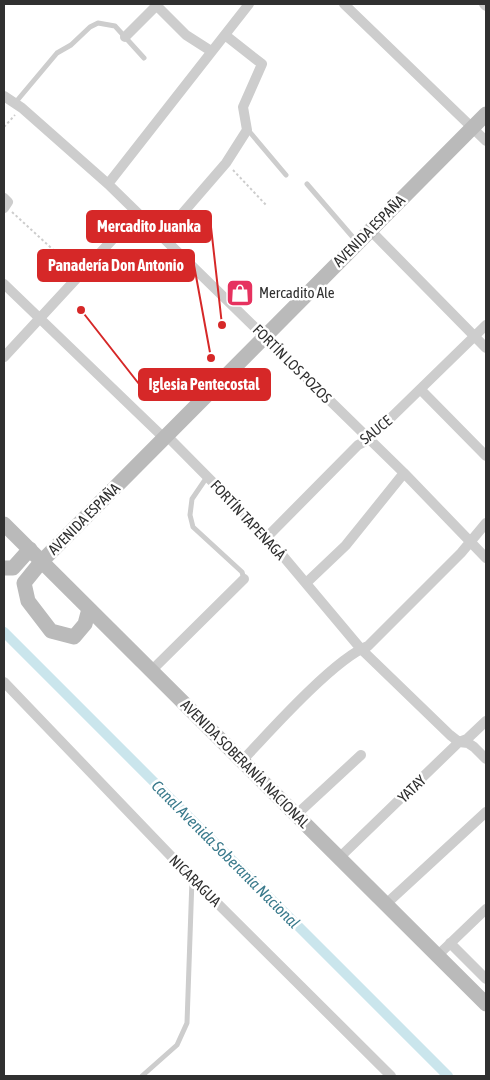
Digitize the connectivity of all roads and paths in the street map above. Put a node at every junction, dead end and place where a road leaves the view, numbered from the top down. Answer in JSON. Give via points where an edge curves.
{"nodes":[{"id":1,"x":249,"y":4,"type":"edge"},
{"id":2,"x":344,"y":4,"type":"edge"},
{"id":3,"x":156,"y":5,"type":"edge"},
{"id":4,"x":225,"y":35,"type":"junction"},
{"id":5,"x":125,"y":37,"type":"junction"},
{"id":6,"x":211,"y":51,"type":"junction"},
{"id":7,"x":144,"y":58,"type":"dead end"},
{"id":8,"x":4,"y":96,"type":"edge"},
{"id":9,"x":18,"y":106,"type":"junction"},
{"id":10,"x":486,"y":114,"type":"edge"},
{"id":11,"x":4,"y":127,"type":"edge"},
{"id":12,"x":472,"y":128,"type":"junction"},
{"id":13,"x":247,"y":130,"type":"junction"},
{"id":14,"x":486,"y":141,"type":"edge"},
{"id":15,"x":226,"y":163,"type":"junction"},
{"id":16,"x":286,"y":174,"type":"dead end"},
{"id":17,"x":108,"y":184,"type":"junction"},
{"id":18,"x":307,"y":184,"type":"dead end"},
{"id":19,"x":4,"y":204,"type":"edge"},
{"id":20,"x":267,"y":206,"type":"dead end"},
{"id":21,"x":137,"y":214,"type":"junction"},
{"id":22,"x":370,"y":230,"type":"junction"},
{"id":23,"x":162,"y":237,"type":"junction"},
{"id":24,"x":357,"y":244,"type":"junction"},
{"id":25,"x":80,"y":275,"type":"junction"},
{"id":26,"x":4,"y":284,"type":"edge"},
{"id":27,"x":40,"y":318,"type":"junction"},
{"id":28,"x":486,"y":325,"type":"edge"},
{"id":29,"x":475,"y":336,"type":"junction"},
{"id":30,"x":266,"y":337,"type":"junction"},
{"id":31,"x":486,"y":348,"type":"edge"},
{"id":32,"x":4,"y":357,"type":"edge"},
{"id":33,"x":421,"y":390,"type":"junction"},
{"id":34,"x":164,"y":438,"type":"junction"},
{"id":35,"x":368,"y":440,"type":"junction"},
{"id":36,"x":486,"y":456,"type":"edge"},
{"id":37,"x":404,"y":473,"type":"junction"},
{"id":38,"x":207,"y":476,"type":"junction"},
{"id":39,"x":486,"y":523,"type":"edge"},
{"id":40,"x":4,"y":524,"type":"edge"},
{"id":41,"x":268,"y":537,"type":"junction"},
{"id":42,"x":469,"y":541,"type":"junction"},
{"id":43,"x":30,"y":549,"type":"junction"},
{"id":44,"x":486,"y":558,"type":"edge"},
{"id":45,"x":41,"y":562,"type":"junction"},
{"id":46,"x":4,"y":568,"type":"edge"},
{"id":47,"x":244,"y":579,"type":"joint"},
{"id":48,"x":306,"y":583,"type":"junction"},
{"id":49,"x":89,"y":609,"type":"junction"},
{"id":50,"x":361,"y":649,"type":"junction"},
{"id":51,"x":151,"y":671,"type":"junction"},
{"id":52,"x":4,"y":682,"type":"edge"},
{"id":53,"x":486,"y":721,"type":"edge"},
{"id":54,"x":459,"y":742,"type":"junction"},
{"id":55,"x":361,"y":755,"type":"dead end"},
{"id":56,"x":486,"y":759,"type":"edge"},
{"id":57,"x":242,"y":761,"type":"junction"},
{"id":58,"x":486,"y":812,"type":"edge"},
{"id":59,"x":296,"y":815,"type":"junction"},
{"id":60,"x":339,"y":858,"type":"junction"},
{"id":61,"x":192,"y":878,"type":"junction"},
{"id":62,"x":386,"y":904,"type":"junction"},
{"id":63,"x":486,"y":908,"type":"edge"},
{"id":64,"x":450,"y":943,"type":"junction"},
{"id":65,"x":438,"y":956,"type":"junction"},
{"id":66,"x":486,"y":979,"type":"edge"},
{"id":67,"x":486,"y":1004,"type":"edge"},
{"id":68,"x":142,"y":1076,"type":"edge"},
{"id":69,"x":390,"y":1076,"type":"edge"}],
"edges":[{"from":1,"to":4,"type":"street"},
{"from":2,"to":12,"type":"street"},
{"from":3,"to":5,"type":"street"},
{"from":3,"to":6,"type":"street","via":[[186,34]]},
{"from":4,"to":6,"type":"street"},
{"from":4,"to":13,"type":"street","via":[[262,64],[243,107]]},
{"from":5,"to":7,"type":"lane"},
{"from":5,"to":9,"type":"lane","via":[[107,23],[90,27],[57,53]]},
{"from":6,"to":17,"type":"street"},
{"from":8,"to":9,"type":"street","name":"FORTÍN LOS POZOS"},
{"from":9,"to":11,"type":"path"},
{"from":9,"to":17,"type":"street","name":"FORTÍN LOS POZOS"},
{"from":10,"to":12,"type":"main road","name":"AVENIDA ESPAÑA"},
{"from":12,"to":14,"type":"street"},
{"from":12,"to":22,"type":"main road","name":"AVENIDA ESPAÑA"},
{"from":13,"to":15,"type":"street"},
{"from":13,"to":16,"type":"lane"},
{"from":15,"to":20,"type":"path"},
{"from":15,"to":23,"type":"street"},
{"from":17,"to":21,"type":"street","name":"FORTÍN LOS POZOS"},
{"from":18,"to":24,"type":"lane"},
{"from":19,"to":25,"type":"path"},
{"from":21,"to":23,"type":"street","name":"FORTÍN LOS POZOS"},
{"from":21,"to":25,"type":"street"},
{"from":22,"to":24,"type":"main road","name":"AVENIDA ESPAÑA"},
{"from":22,"to":29,"type":"street"},
{"from":23,"to":30,"type":"street","name":"FORTÍN LOS POZOS"},
{"from":24,"to":30,"type":"main road","name":"AVENIDA ESPAÑA"},
{"from":25,"to":27,"type":"street"},
{"from":26,"to":27,"type":"street","name":"FORTÍN TAPENAGÁ"},
{"from":27,"to":32,"type":"street"},
{"from":27,"to":34,"type":"street","name":"FORTÍN TAPENAGÁ"},
{"from":28,"to":29,"type":"street","name":"SAUCE"},
{"from":29,"to":31,"type":"street"},
{"from":29,"to":33,"type":"street","name":"SAUCE"},
{"from":30,"to":34,"type":"main road","name":"AVENIDA ESPAÑA"},
{"from":30,"to":35,"type":"street","name":"FORTÍN LOS POZOS"},
{"from":33,"to":35,"type":"street","name":"SAUCE"},
{"from":33,"to":36,"type":"street"},
{"from":34,"to":38,"type":"street","name":"FORTÍN TAPENAGÁ","via":[[171,440]]},
{"from":34,"to":45,"type":"main road","name":"AVENIDA ESPAÑA"},
{"from":35,"to":37,"type":"street","name":"FORTÍN LOS POZOS"},
{"from":35,"to":41,"type":"street","name":"SAUCE","via":[[358,445]]},
{"from":37,"to":42,"type":"street","name":"FORTÍN LOS POZOS"},
{"from":37,"to":48,"type":"street","via":[[346,545]]},
{"from":38,"to":41,"type":"street","name":"FORTÍN TAPENAGÁ"},
{"from":38,"to":47,"type":"lane","via":[[192,500],[190,515],[193,527],[242,572]]},
{"from":39,"to":42,"type":"street"},
{"from":40,"to":43,"type":"main road","name":"AVENIDA SOBERANÍA NACIONAL"},
{"from":41,"to":48,"type":"street","name":"FORTÍN TAPENAGÁ"},
{"from":42,"to":44,"type":"street","name":"FORTÍN LOS POZOS"},
{"from":42,"to":50,"type":"street","via":[[461,553],[368,646]]},
{"from":43,"to":45,"type":"main road","name":"AVENIDA SOBERANÍA NACIONAL"},
{"from":43,"to":46,"type":"main road","via":[[13,568]]},
{"from":45,"to":49,"type":"main road","name":"AVENIDA SOBERANÍA NACIONAL"},
{"from":45,"to":49,"type":"main road","name":"AVENIDA ESPAÑA","via":[[24,583],[28,601],[50,631],[74,637],[85,624]]},
{"from":47,"to":51,"type":"street"},
{"from":48,"to":50,"type":"street","name":"FORTÍN TAPENAGÁ"},
{"from":49,"to":51,"type":"main road","name":"AVENIDA SOBERANÍA NACIONAL"},
{"from":50,"to":54,"type":"street","name":"FORTÍN TAPENAGÁ"},
{"from":50,"to":57,"type":"street","via":[[324,678]]},
{"from":51,"to":57,"type":"main road","name":"AVENIDA SOBERANÍA NACIONAL"},
{"from":52,"to":61,"type":"street","name":"NICARAGUA"},
{"from":53,"to":54,"type":"street","name":"YATAY","via":[[467,739]]},
{"from":54,"to":56,"type":"street","name":"FORTÍN TAPENAGÁ","via":[[468,743]]},
{"from":54,"to":60,"type":"street","name":"YATAY"},
{"from":55,"to":59,"type":"street"},
{"from":57,"to":59,"type":"main road","name":"AVENIDA SOBERANÍA NACIONAL"},
{"from":58,"to":62,"type":"street"},
{"from":59,"to":60,"type":"main road","name":"AVENIDA SOBERANÍA NACIONAL"},
{"from":60,"to":62,"type":"main road","name":"AVENIDA SOBERANÍA NACIONAL"},
{"from":61,"to":68,"type":"lane","via":[[187,1023],[177,1045]]},
{"from":61,"to":69,"type":"street","name":"NICARAGUA"},
{"from":62,"to":65,"type":"main road","name":"AVENIDA SOBERANÍA NACIONAL"},
{"from":63,"to":64,"type":"street"},
{"from":64,"to":65,"type":"street"},
{"from":64,"to":66,"type":"street"},
{"from":65,"to":67,"type":"main road","name":"AVENIDA SOBERANÍA NACIONAL"}]}
